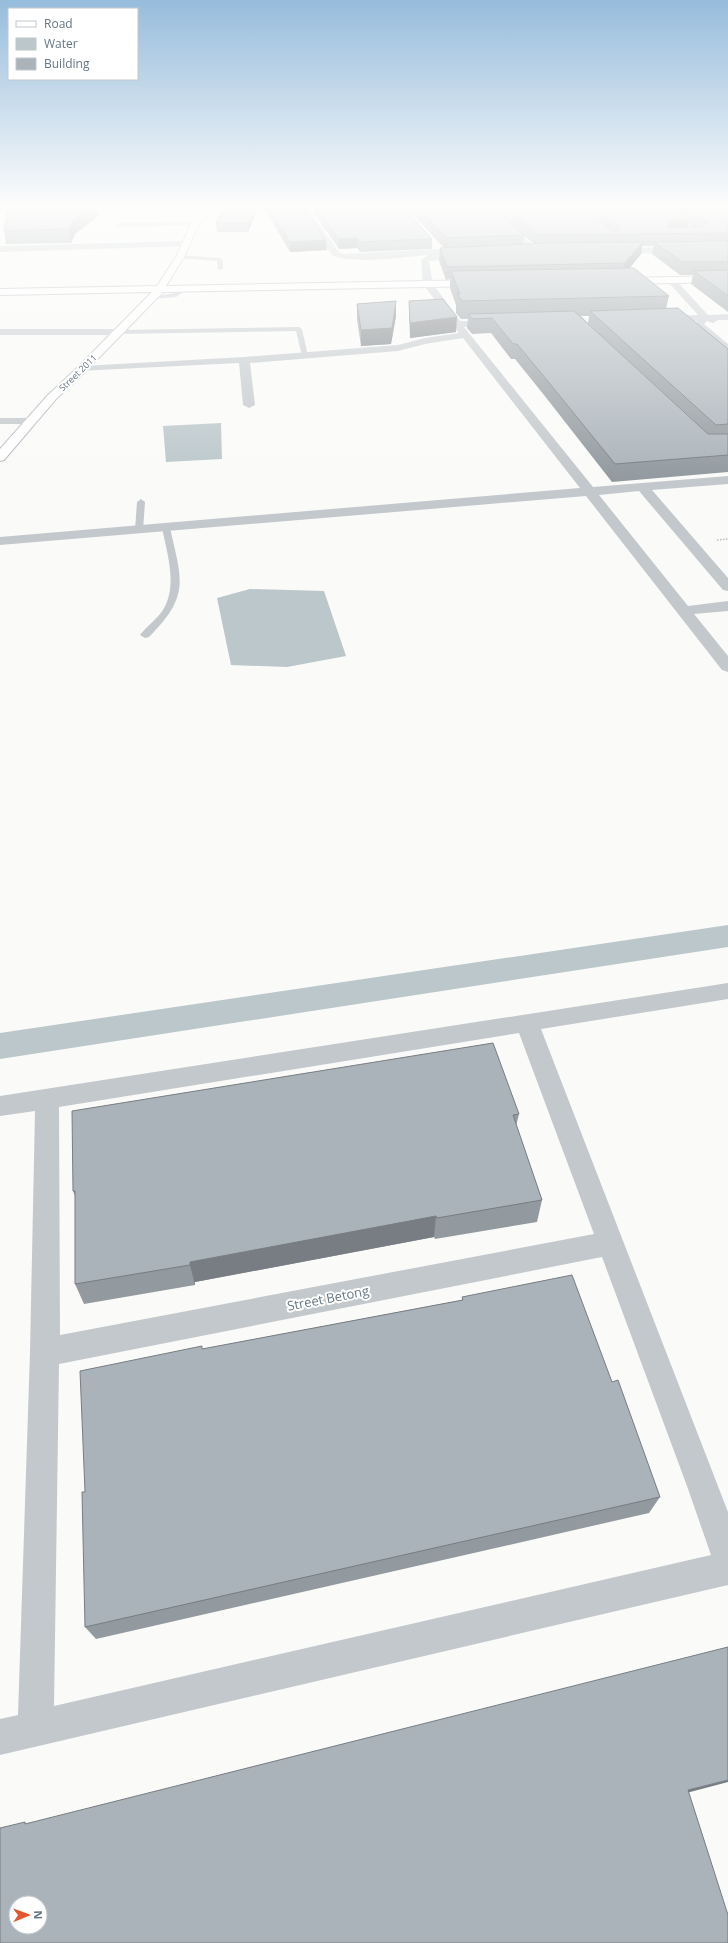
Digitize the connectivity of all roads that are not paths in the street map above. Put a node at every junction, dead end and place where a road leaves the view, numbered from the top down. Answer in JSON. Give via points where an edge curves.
{"nodes":[{"id":1,"x":150,"y":299,"type":"edge"},
{"id":2,"x":439,"y":299,"type":"edge"},
{"id":3,"x":688,"y":299,"type":"edge"},
{"id":4,"x":705,"y":317,"type":"junction"},
{"id":5,"x":728,"y":317,"type":"edge"},
{"id":6,"x":652,"y":319,"type":"edge"},
{"id":7,"x":505,"y":323,"type":"edge"},
{"id":8,"x":457,"y":324,"type":"junction"},
{"id":9,"x":728,"y":328,"type":"edge"},
{"id":10,"x":0,"y":332,"type":"edge"},
{"id":11,"x":119,"y":332,"type":"junction"},
{"id":12,"x":466,"y":335,"type":"junction"},
{"id":13,"x":728,"y":349,"type":"edge"},
{"id":14,"x":305,"y":356,"type":"junction"},
{"id":15,"x":244,"y":360,"type":"junction"},
{"id":16,"x":82,"y":370,"type":"junction"},
{"id":17,"x":249,"y":405,"type":"dead end"},
{"id":18,"x":0,"y":421,"type":"edge"},
{"id":19,"x":30,"y":421,"type":"junction"},
{"id":20,"x":0,"y":457,"type":"edge"},
{"id":21,"x":728,"y":480,"type":"edge"},
{"id":22,"x":642,"y":487,"type":"junction"},
{"id":23,"x":589,"y":492,"type":"junction"},
{"id":24,"x":141,"y":502,"type":"dead end"},
{"id":25,"x":166,"y":528,"type":"junction"},
{"id":26,"x":139,"y":530,"type":"junction"},
{"id":27,"x":0,"y":541,"type":"edge"},
{"id":28,"x":728,"y":587,"type":"edge"},
{"id":29,"x":728,"y":606,"type":"edge"},
{"id":30,"x":684,"y":611,"type":"junction"},
{"id":31,"x":145,"y":635,"type":"dead end"},
{"id":32,"x":725,"y":659,"type":"edge"},
{"id":33,"x":728,"y":991,"type":"edge"},
{"id":34,"x":527,"y":1023,"type":"junction"},
{"id":35,"x":47,"y":1099,"type":"junction"},
{"id":36,"x":0,"y":1106,"type":"edge"},
{"id":37,"x":610,"y":1243,"type":"junction"},
{"id":38,"x":45,"y":1352,"type":"junction"},
{"id":39,"x":728,"y":1558,"type":"edge"},
{"id":40,"x":728,"y":1568,"type":"edge"},
{"id":41,"x":36,"y":1729,"type":"junction"},
{"id":42,"x":0,"y":1737,"type":"edge"}],
"edges":[{"from":1,"to":11,"type":"main road","name":"Street 2011"},
{"from":2,"to":8,"type":"street"},
{"from":3,"to":4,"type":"street"},
{"from":4,"to":5,"type":"street"},
{"from":4,"to":6,"type":"street"},
{"from":4,"to":9,"type":"street"},
{"from":4,"to":13,"type":"street","via":[[699,325]]},
{"from":7,"to":8,"type":"street"},
{"from":8,"to":12,"type":"street"},
{"from":10,"to":11,"type":"street"},
{"from":11,"to":14,"type":"lane","via":[[299,329]]},
{"from":11,"to":16,"type":"main road","name":"Street 2011"},
{"from":12,"to":14,"type":"street","via":[[398,348]]},
{"from":12,"to":23,"type":"street"},
{"from":14,"to":15,"type":"street"},
{"from":15,"to":16,"type":"street"},
{"from":15,"to":17,"type":"street"},
{"from":16,"to":19,"type":"main road","name":"Street 2011"},
{"from":18,"to":19,"type":"street"},
{"from":19,"to":20,"type":"main road","name":"Street 2011"},
{"from":21,"to":22,"type":"street"},
{"from":22,"to":23,"type":"street"},
{"from":22,"to":28,"type":"street"},
{"from":23,"to":25,"type":"street"},
{"from":23,"to":30,"type":"street"},
{"from":24,"to":26,"type":"lane"},
{"from":25,"to":26,"type":"street"},
{"from":25,"to":31,"type":"lane","via":[[174,573],[173,598],[162,618]]},
{"from":26,"to":27,"type":"street"},
{"from":29,"to":30,"type":"street"},
{"from":30,"to":32,"type":"street"},
{"from":33,"to":34,"type":"street"},
{"from":34,"to":35,"type":"street"},
{"from":34,"to":37,"type":"street"},
{"from":35,"to":36,"type":"street"},
{"from":35,"to":38,"type":"street"},
{"from":37,"to":38,"type":"street","name":"Street Betong"},
{"from":37,"to":39,"type":"street"},
{"from":38,"to":41,"type":"street"},
{"from":40,"to":41,"type":"street"},
{"from":41,"to":42,"type":"street"}]}
